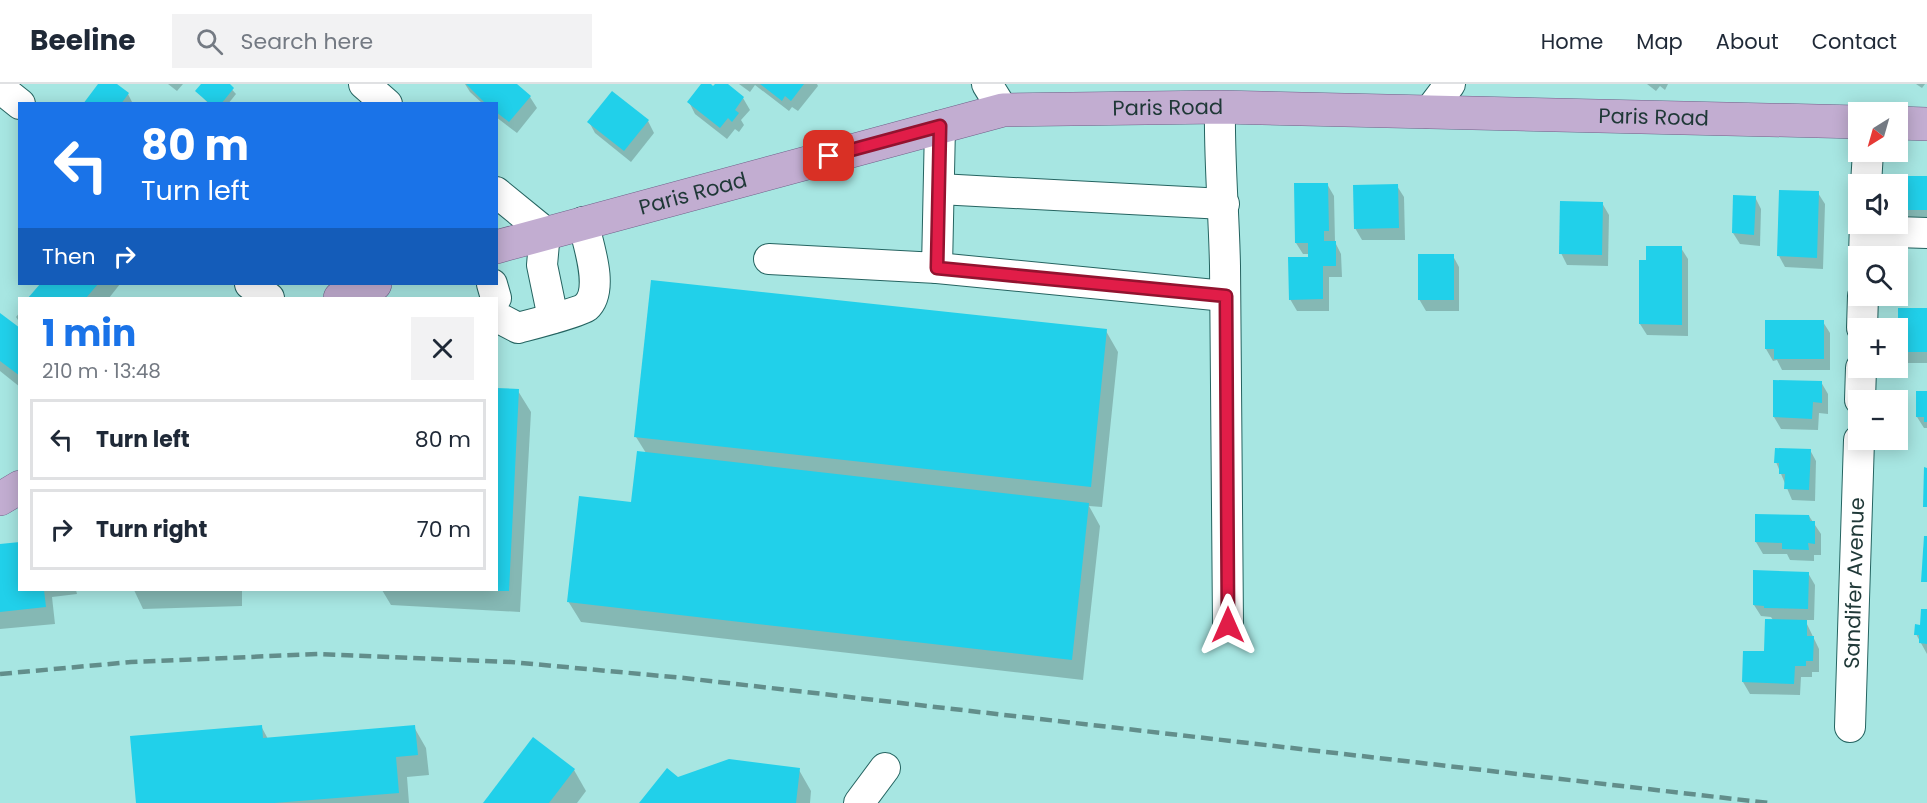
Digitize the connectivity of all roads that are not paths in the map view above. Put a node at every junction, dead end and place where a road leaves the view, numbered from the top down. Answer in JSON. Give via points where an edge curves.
{"nodes":[{"id":1,"x":364,"y":84,"type":"edge"},
{"id":2,"x":1450,"y":84,"type":"edge"},
{"id":3,"x":0,"y":88,"type":"edge"},
{"id":4,"x":995,"y":97,"type":"edge"},
{"id":5,"x":18,"y":102,"type":"edge"},
{"id":6,"x":385,"y":102,"type":"edge"},
{"id":7,"x":1220,"y":107,"type":"junction"},
{"id":8,"x":1428,"y":113,"type":"junction"},
{"id":9,"x":1848,"y":122,"type":"edge"},
{"id":10,"x":1908,"y":123,"type":"edge"},
{"id":11,"x":1927,"y":124,"type":"edge"},
{"id":12,"x":940,"y":126,"type":"junction"},
{"id":13,"x":939,"y":189,"type":"junction"},
{"id":14,"x":498,"y":194,"type":"edge"},
{"id":15,"x":1224,"y":204,"type":"junction"},
{"id":16,"x":583,"y":222,"type":"junction"},
{"id":17,"x":545,"y":232,"type":"junction"},
{"id":18,"x":1927,"y":234,"type":"edge"},
{"id":19,"x":1865,"y":237,"type":"edge"},
{"id":20,"x":498,"y":246,"type":"edge"},
{"id":21,"x":769,"y":259,"type":"dead end"},
{"id":22,"x":937,"y":268,"type":"junction"},
{"id":23,"x":251,"y":285,"type":"edge"},
{"id":24,"x":372,"y":285,"type":"edge"},
{"id":25,"x":1226,"y":296,"type":"junction"},
{"id":26,"x":268,"y":297,"type":"edge"},
{"id":27,"x":342,"y":297,"type":"edge"},
{"id":28,"x":498,"y":318,"type":"edge"},
{"id":29,"x":553,"y":318,"type":"junction"},
{"id":30,"x":1859,"y":450,"type":"edge"},
{"id":31,"x":18,"y":488,"type":"edge"},
{"id":32,"x":0,"y":499,"type":"edge"},
{"id":33,"x":1228,"y":625,"type":"dead end"},
{"id":34,"x":1850,"y":727,"type":"dead end"},
{"id":35,"x":885,"y":768,"type":"dead end"},
{"id":36,"x":859,"y":803,"type":"edge"}],
"edges":[{"from":1,"to":6,"type":"street"},
{"from":2,"to":8,"type":"street"},
{"from":3,"to":5,"type":"street"},
{"from":4,"to":7,"type":"main road","name":"Paris Road"},
{"from":4,"to":12,"type":"main road","name":"Paris Road"},
{"from":7,"to":8,"type":"main road","name":"Paris Road"},
{"from":7,"to":15,"type":"street"},
{"from":8,"to":9,"type":"main road","name":"Paris Road"},
{"from":10,"to":11,"type":"main road"},
{"from":12,"to":13,"type":"street"},
{"from":12,"to":16,"type":"main road","name":"Paris Road"},
{"from":13,"to":15,"type":"street"},
{"from":13,"to":22,"type":"street"},
{"from":14,"to":17,"type":"street"},
{"from":15,"to":25,"type":"street"},
{"from":16,"to":17,"type":"main road","name":"Paris Road"},
{"from":16,"to":29,"type":"street","via":[[595,293],[585,309]]},
{"from":17,"to":20,"type":"main road","name":"Paris Road"},
{"from":17,"to":29,"type":"street","via":[[542,265]]},
{"from":18,"to":19,"type":"street"},
{"from":21,"to":22,"type":"street"},
{"from":22,"to":25,"type":"street"},
{"from":23,"to":26,"type":"street"},
{"from":24,"to":27,"type":"main road"},
{"from":25,"to":33,"type":"street"},
{"from":28,"to":29,"type":"street","via":[[518,328]]},
{"from":30,"to":34,"type":"street","name":"Sandifer Avenue"},
{"from":31,"to":32,"type":"main road"},
{"from":35,"to":36,"type":"street"}]}
